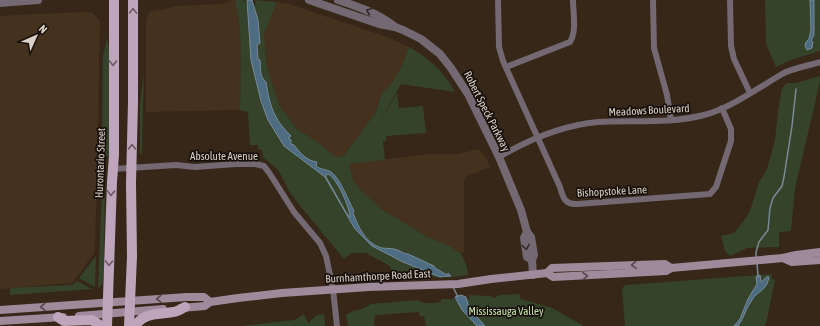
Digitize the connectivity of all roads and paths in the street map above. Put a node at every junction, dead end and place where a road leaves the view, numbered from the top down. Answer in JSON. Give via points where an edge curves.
{"nodes":[{"id":1,"x":38,"y":0,"type":"edge"},
{"id":2,"x":114,"y":0,"type":"edge"},
{"id":3,"x":133,"y":0,"type":"edge"},
{"id":4,"x":309,"y":0,"type":"edge"},
{"id":5,"x":340,"y":0,"type":"edge"},
{"id":6,"x":498,"y":0,"type":"edge"},
{"id":7,"x":573,"y":0,"type":"edge"},
{"id":8,"x":653,"y":0,"type":"edge"},
{"id":9,"x":730,"y":0,"type":"edge"},
{"id":10,"x":0,"y":3,"type":"edge"},
{"id":11,"x":338,"y":10,"type":"junction"},
{"id":12,"x":395,"y":27,"type":"junction"},
{"id":13,"x":820,"y":62,"type":"edge"},
{"id":14,"x":506,"y":67,"type":"junction"},
{"id":15,"x":750,"y":93,"type":"junction"},
{"id":16,"x":722,"y":108,"type":"junction"},
{"id":17,"x":671,"y":120,"type":"junction"},
{"id":18,"x":538,"y":138,"type":"junction"},
{"id":19,"x":499,"y":157,"type":"junction"},
{"id":20,"x":113,"y":169,"type":"junction"},
{"id":21,"x":132,"y":169,"type":"junction"},
{"id":22,"x":820,"y":252,"type":"edge"},
{"id":23,"x":784,"y":258,"type":"junction"},
{"id":24,"x":820,"y":260,"type":"edge"},
{"id":25,"x":533,"y":275,"type":"junction"},
{"id":26,"x":333,"y":289,"type":"junction"},
{"id":27,"x":210,"y":302,"type":"junction"},
{"id":28,"x":108,"y":303,"type":"junction"},
{"id":29,"x":130,"y":306,"type":"junction"},
{"id":30,"x":185,"y":307,"type":"junction"},
{"id":31,"x":0,"y":310,"type":"edge"},
{"id":32,"x":108,"y":314,"type":"junction"},
{"id":33,"x":58,"y":317,"type":"junction"},
{"id":34,"x":4,"y":322,"type":"edge"},
{"id":35,"x":101,"y":326,"type":"edge"},
{"id":36,"x":107,"y":326,"type":"edge"},
{"id":37,"x":129,"y":326,"type":"edge"},
{"id":38,"x":134,"y":326,"type":"edge"},
{"id":39,"x":337,"y":326,"type":"edge"}],
"edges":[{"from":1,"to":10,"type":"street"},
{"from":2,"to":20,"type":"main road","name":"Hurontario Street","one_way":true},
{"from":21,"to":3,"type":"main road","one_way":true},
{"from":4,"to":11,"type":"street","name":"Robert Speck Parkway"},
{"from":5,"to":11,"type":"street"},
{"from":12,"to":5,"type":"street","name":"Robert Speck Parkway","one_way":true,"via":[[383,17]]},
{"from":6,"to":14,"type":"street","name":"Bishopstoke Lane","via":[[499,47]]},
{"from":7,"to":14,"type":"street","via":[[574,30],[570,42]]},
{"from":8,"to":17,"type":"street","via":[[654,48]]},
{"from":9,"to":15,"type":"street","via":[[731,46],[734,59]]},
{"from":11,"to":12,"type":"street","name":"Robert Speck Parkway"},
{"from":12,"to":19,"type":"street","name":"Robert Speck Parkway","via":[[422,39],[440,54],[468,94]]},
{"from":13,"to":15,"type":"street","name":"Meadows Boulevard","via":[[784,73]]},
{"from":14,"to":18,"type":"street","name":"Bishopstoke Lane"},
{"from":15,"to":16,"type":"street","name":"Meadows Boulevard"},
{"from":16,"to":17,"type":"street","name":"Meadows Boulevard","via":[[689,119]]},
{"from":16,"to":18,"type":"street","name":"Bishopstoke Lane","via":[[731,130],[731,141],[716,187],[704,196],[569,203],[563,198]]},
{"from":17,"to":18,"type":"street","name":"Meadows Boulevard","via":[[587,124],[568,127]]},
{"from":18,"to":19,"type":"street","name":"Meadows Boulevard"},
{"from":19,"to":25,"type":"street","name":"Robert Speck Parkway","via":[[531,237],[534,255]]},
{"from":20,"to":21,"type":"street","name":"Absolute Avenue"},
{"from":20,"to":28,"type":"main road","name":"Hurontario Street","one_way":true},
{"from":21,"to":26,"type":"street","name":"Absolute Avenue","via":[[176,165],[264,166],[294,212],[320,243],[326,256]]},
{"from":21,"to":29,"type":"main road"},
{"from":22,"to":23,"type":"main road","name":"Burnhamthorpe Road East"},
{"from":23,"to":24,"type":"main road","name":"Burnhamthorpe Road East","via":[[792,262]]},
{"from":23,"to":25,"type":"main road","name":"Burnhamthorpe Road East","via":[[671,268],[665,264],[552,268],[547,274]]},
{"from":25,"to":26,"type":"main road","name":"Burnhamthorpe Road East","via":[[458,284]]},
{"from":26,"to":27,"type":"main road","name":"Burnhamthorpe Road East"},
{"from":26,"to":39,"type":"street"},
{"from":27,"to":29,"type":"main road","name":"Burnhamthorpe Road East","one_way":true,"via":[[204,297],[187,297]]},
{"from":27,"to":30,"type":"main road","name":"Burnhamthorpe Road East","via":[[205,306]]},
{"from":28,"to":29,"type":"main road"},
{"from":28,"to":31,"type":"main road","one_way":true},
{"from":28,"to":32,"type":"main road","name":"Hurontario Street"},
{"from":29,"to":30,"type":"main road","name":"Burnhamthorpe Road East"},
{"from":29,"to":32,"type":"main road"},
{"from":29,"to":37,"type":"main road"},
{"from":30,"to":38,"type":"main road","via":[[174,312],[144,316]]},
{"from":32,"to":33,"type":"main road"},
{"from":32,"to":36,"type":"main road","name":"Hurontario Street"},
{"from":33,"to":34,"type":"main road"},
{"from":33,"to":35,"type":"main road","via":[[64,321],[92,320]]}]}
